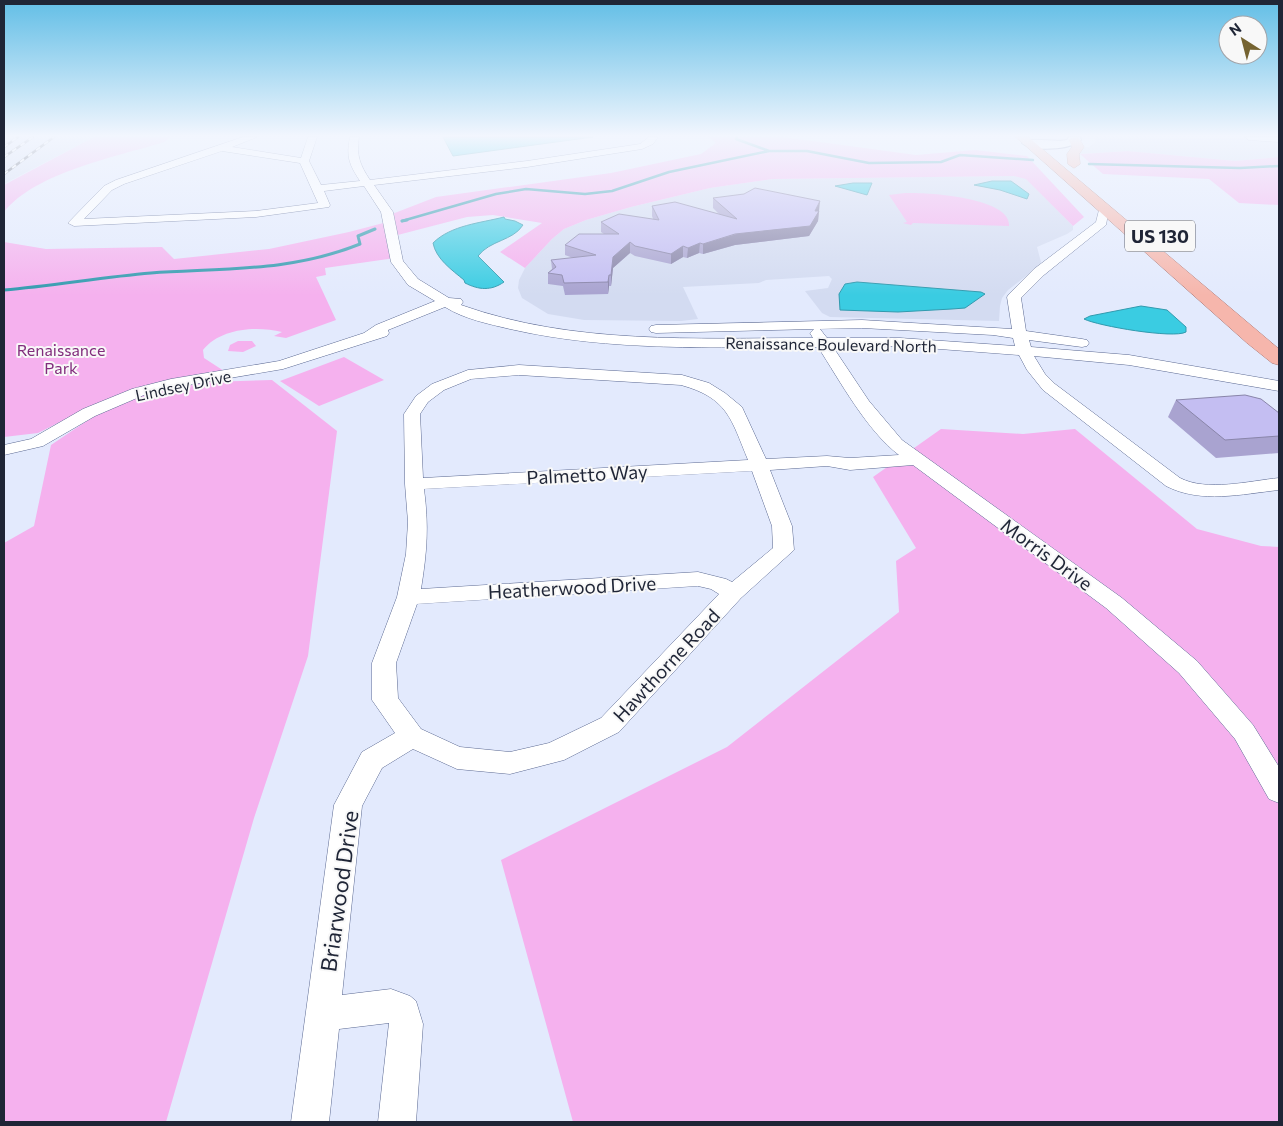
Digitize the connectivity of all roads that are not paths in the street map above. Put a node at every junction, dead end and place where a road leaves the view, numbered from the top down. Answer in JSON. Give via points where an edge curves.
{"nodes":[{"id":1,"x":316,"y":189,"type":"edge"},
{"id":2,"x":106,"y":190,"type":"edge"},
{"id":3,"x":372,"y":190,"type":"edge"},
{"id":4,"x":1093,"y":190,"type":"edge"},
{"id":5,"x":1097,"y":190,"type":"edge"},
{"id":6,"x":1109,"y":203,"type":"junction"},
{"id":7,"x":456,"y":304,"type":"junction"},
{"id":8,"x":811,"y":324,"type":"junction"},
{"id":9,"x":824,"y":342,"type":"junction"},
{"id":10,"x":1021,"y":342,"type":"junction"},
{"id":11,"x":1279,"y":359,"type":"edge"},
{"id":12,"x":1279,"y":380,"type":"edge"},
{"id":13,"x":1279,"y":386,"type":"edge"},
{"id":14,"x":896,"y":444,"type":"junction"},
{"id":15,"x":4,"y":450,"type":"edge"},
{"id":16,"x":916,"y":459,"type":"junction"},
{"id":17,"x":827,"y":461,"type":"junction"},
{"id":18,"x":759,"y":464,"type":"junction"},
{"id":19,"x":414,"y":484,"type":"junction"},
{"id":20,"x":1279,"y":484,"type":"edge"},
{"id":21,"x":733,"y":593,"type":"junction"},
{"id":22,"x":408,"y":597,"type":"junction"},
{"id":23,"x":412,"y":736,"type":"junction"},
{"id":24,"x":1279,"y":791,"type":"edge"},
{"id":25,"x":323,"y":1014,"type":"junction"},
{"id":26,"x":310,"y":1122,"type":"edge"},
{"id":27,"x":397,"y":1122,"type":"edge"}],
"edges":[{"from":1,"to":2,"type":"street","via":[[325,205],[256,214],[74,223]]},
{"from":3,"to":7,"type":"street","name":"Renaissance Boulevard North","via":[[387,212],[397,262],[412,282]]},
{"from":4,"to":6,"type":"highway","number":"US 130"},
{"from":5,"to":6,"type":"highway","number":"US 130"},
{"from":6,"to":10,"type":"street","via":[[1102,223],[1039,272],[1014,297]]},
{"from":6,"to":11,"type":"highway","number":"US 130"},
{"from":7,"to":8,"type":"street","name":"Renaissance Boulevard North","via":[[528,320],[618,329]]},
{"from":7,"to":9,"type":"street","name":"Renaissance Boulevard North","via":[[487,319],[588,338],[661,343]]},
{"from":7,"to":15,"type":"street","name":"Lindsey Drive","via":[[393,330],[310,358],[141,391],[82,416],[40,443]]},
{"from":8,"to":9,"type":"street","name":"Morris Drive"},
{"from":8,"to":10,"type":"street","name":"Renaissance Boulevard North","via":[[890,326]]},
{"from":9,"to":10,"type":"street","name":"Renaissance Boulevard North"},
{"from":9,"to":14,"type":"street","name":"Morris Drive","via":[[863,404]]},
{"from":10,"to":12,"type":"street","name":"Renaissance Boulevard North","via":[[1100,346]]},
{"from":10,"to":13,"type":"street","name":"Renaissance Boulevard North"},
{"from":10,"to":20,"type":"street","via":[[1038,376],[1049,387],[1173,482],[1187,489],[1204,491]]},
{"from":14,"to":16,"type":"street","name":"Morris Drive"},
{"from":14,"to":17,"type":"street","via":[[844,453]]},
{"from":16,"to":17,"type":"street","via":[[850,464]]},
{"from":16,"to":24,"type":"street","name":"Morris Drive","via":[[1114,603],[1188,667],[1244,732]]},
{"from":17,"to":18,"type":"street"},
{"from":18,"to":19,"type":"street","name":"Palmetto Way"},
{"from":18,"to":19,"type":"street","name":"Hawthorne Road","via":[[736,411],[703,386],[682,380],[519,370],[468,375],[438,387],[422,399],[412,414]]},
{"from":18,"to":21,"type":"street","name":"Hawthorne Road","via":[[782,526],[784,550]]},
{"from":19,"to":22,"type":"street","name":"Hawthorne Road","via":[[418,522]]},
{"from":21,"to":22,"type":"street","name":"Heatherwood Drive","via":[[718,584],[698,579]]},
{"from":21,"to":23,"type":"street","name":"Hawthorne Road","via":[[610,725],[555,752],[510,763],[457,758]]},
{"from":22,"to":23,"type":"street","name":"Hawthorne Road","via":[[384,663],[385,700]]},
{"from":23,"to":25,"type":"street","name":"Briarwood Drive","via":[[372,760],[348,805]]},
{"from":25,"to":26,"type":"street","name":"Briarwood Drive"},
{"from":25,"to":27,"type":"street","via":[[391,1006],[400,1008],[405,1015]]}]}
